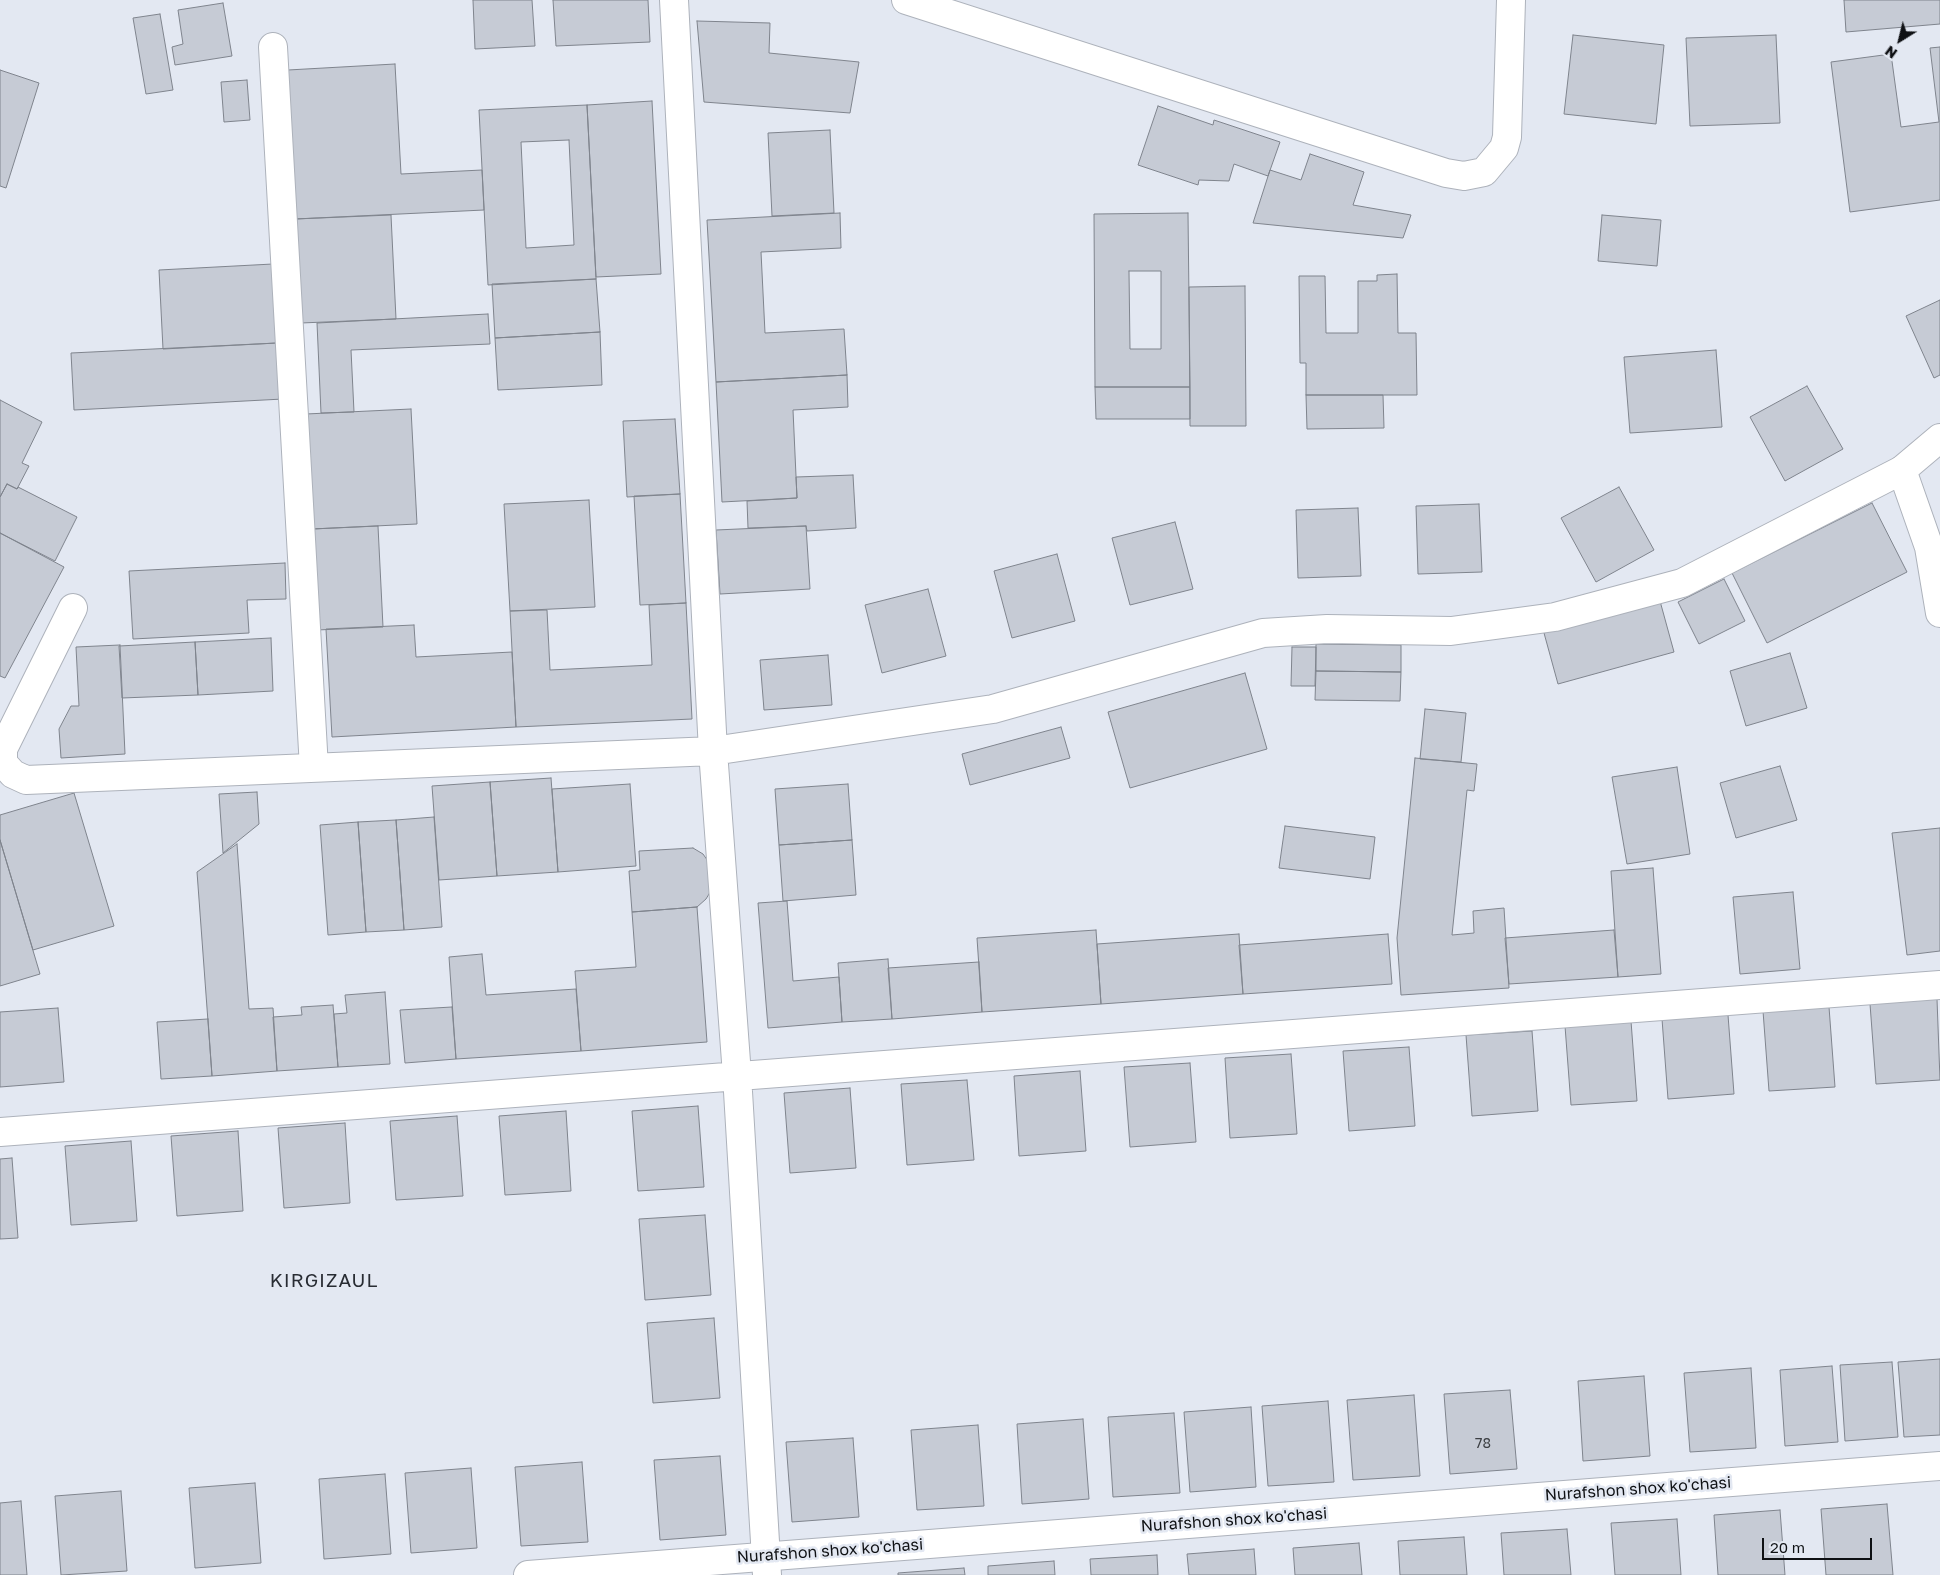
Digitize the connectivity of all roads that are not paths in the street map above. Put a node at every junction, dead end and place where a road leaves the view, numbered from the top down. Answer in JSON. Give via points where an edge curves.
{"nodes":[{"id":1,"x":674,"y":0,"type":"edge"},
{"id":2,"x":906,"y":0,"type":"edge"},
{"id":3,"x":1511,"y":0,"type":"edge"},
{"id":4,"x":274,"y":47,"type":"dead end"},
{"id":5,"x":1940,"y":438,"type":"edge"},
{"id":6,"x":1902,"y":470,"type":"junction"},
{"id":7,"x":73,"y":608,"type":"dead end"},
{"id":8,"x":1940,"y":613,"type":"edge"},
{"id":9,"x":713,"y":751,"type":"junction"},
{"id":10,"x":314,"y":768,"type":"junction"},
{"id":11,"x":1940,"y":985,"type":"edge"},
{"id":12,"x":737,"y":1075,"type":"junction"},
{"id":13,"x":0,"y":1132,"type":"edge"},
{"id":14,"x":1940,"y":1466,"type":"edge"},
{"id":15,"x":767,"y":1565,"type":"edge"},
{"id":16,"x":528,"y":1575,"type":"edge"}],
"edges":[{"from":1,"to":9,"type":"street"},
{"from":2,"to":3,"type":"street","via":[[1446,173],[1464,176],[1484,172],[1504,148],[1507,137]]},
{"from":4,"to":10,"type":"street"},
{"from":5,"to":6,"type":"street"},
{"from":6,"to":8,"type":"street","via":[[1929,547]]},
{"from":6,"to":9,"type":"street","via":[[1682,583],[1555,617],[1451,631],[1327,629],[1263,633],[993,709]]},
{"from":7,"to":10,"type":"street","via":[[3,749],[3,763],[12,774],[26,780]]},
{"from":9,"to":10,"type":"street"},
{"from":9,"to":12,"type":"street"},
{"from":11,"to":12,"type":"street"},
{"from":12,"to":13,"type":"street"},
{"from":12,"to":15,"type":"street"},
{"from":14,"to":15,"type":"street","name":"Nurafshon shox ko'chasi"},
{"from":15,"to":16,"type":"street","name":"Nurafshon shox ko'chasi"}]}
